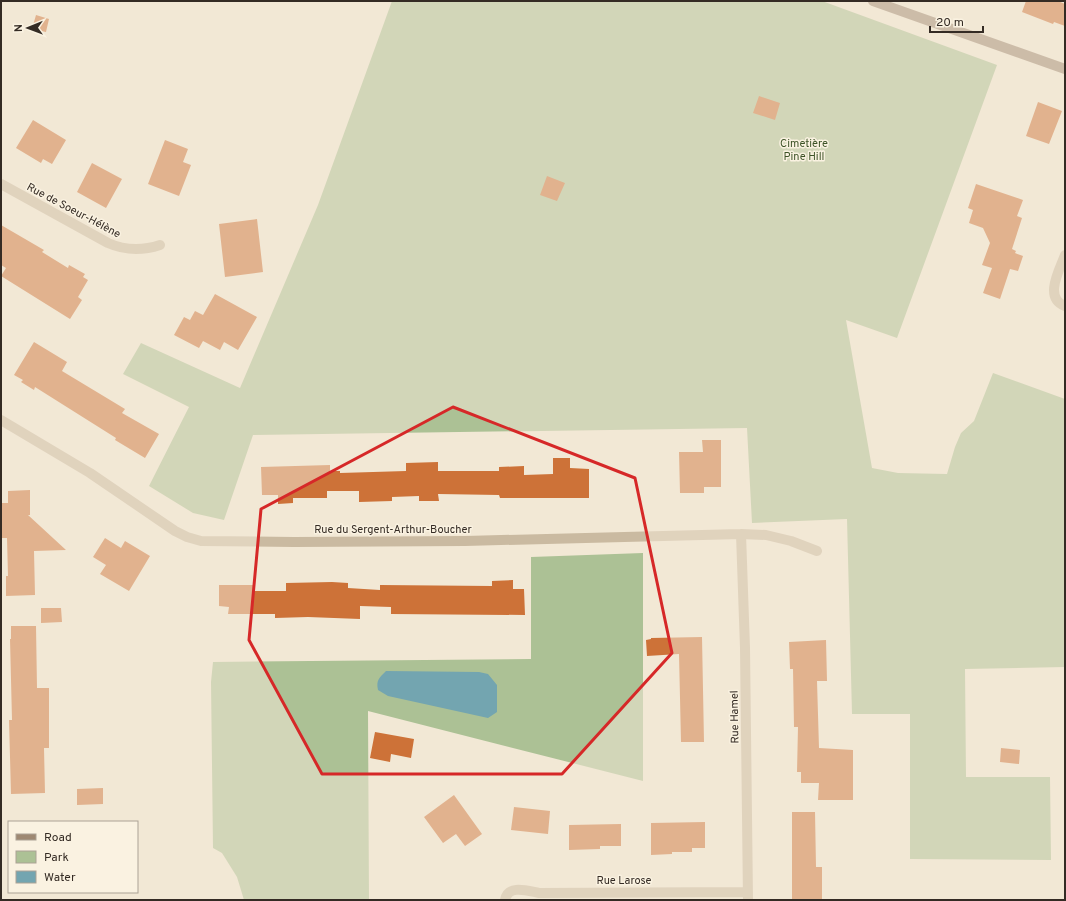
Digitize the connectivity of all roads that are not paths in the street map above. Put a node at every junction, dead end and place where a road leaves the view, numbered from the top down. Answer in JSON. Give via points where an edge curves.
{"nodes":[{"id":1,"x":873,"y":1,"type":"edge"},
{"id":2,"x":1065,"y":69,"type":"edge"},
{"id":3,"x":1,"y":184,"type":"edge"},
{"id":4,"x":160,"y":245,"type":"dead end"},
{"id":5,"x":1065,"y":255,"type":"edge"},
{"id":6,"x":1065,"y":306,"type":"edge"},
{"id":7,"x":1,"y":420,"type":"edge"},
{"id":8,"x":741,"y":534,"type":"junction"},
{"id":9,"x":817,"y":551,"type":"dead end"},
{"id":10,"x":748,"y":896,"type":"edge"},
{"id":11,"x":505,"y":900,"type":"edge"}],
"edges":[{"from":1,"to":2,"type":"street"},
{"from":3,"to":4,"type":"street","name":"Rue de Soeur-Hélène","via":[[118,247],[139,250]]},
{"from":5,"to":6,"type":"street","via":[[1054,285],[1054,297]]},
{"from":7,"to":8,"type":"street","name":"Rue du Sergent-Arthur-Boucher","via":[[90,473],[175,531],[201,541],[450,541]]},
{"from":8,"to":9,"type":"street","name":"Rue du Sergent-Arthur-Boucher","via":[[791,541]]},
{"from":8,"to":10,"type":"street","name":"Rue Hamel"},
{"from":10,"to":11,"type":"street","name":"Rue Larose","via":[[539,893],[512,890]]}]}
